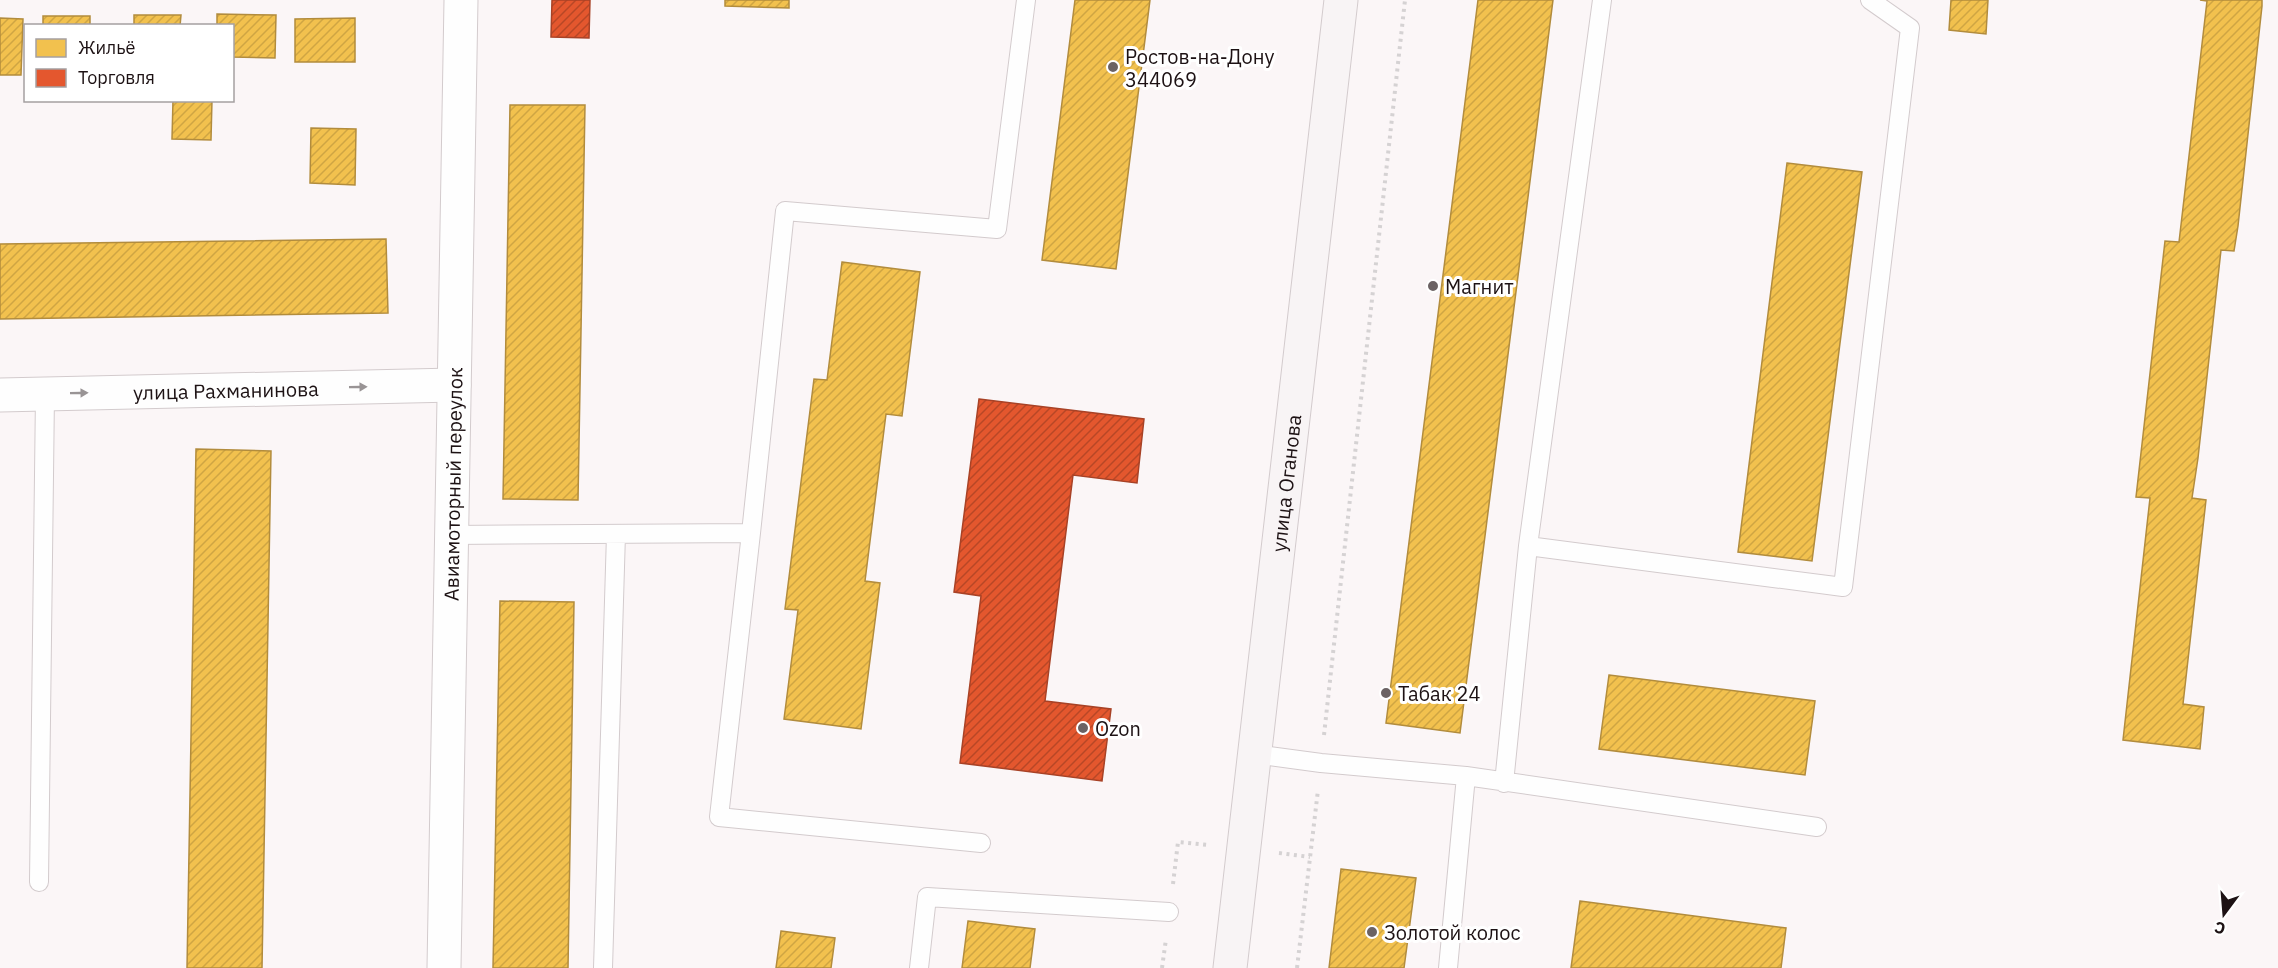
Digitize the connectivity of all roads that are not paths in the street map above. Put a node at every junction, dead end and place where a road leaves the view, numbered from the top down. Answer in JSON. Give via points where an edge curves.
{"nodes":[{"id":1,"x":461,"y":0,"type":"edge"},
{"id":2,"x":1026,"y":0,"type":"edge"},
{"id":3,"x":1341,"y":0,"type":"edge"},
{"id":4,"x":1602,"y":0,"type":"edge"},
{"id":5,"x":1870,"y":0,"type":"edge"},
{"id":6,"x":454,"y":385,"type":"junction"},
{"id":7,"x":45,"y":394,"type":"junction"},
{"id":8,"x":0,"y":395,"type":"edge"},
{"id":9,"x":751,"y":533,"type":"junction"},
{"id":10,"x":616,"y":534,"type":"junction"},
{"id":11,"x":451,"y":535,"type":"junction"},
{"id":12,"x":1528,"y":546,"type":"junction"},
{"id":13,"x":1255,"y":754,"type":"junction"},
{"id":14,"x":1466,"y":776,"type":"junction"},
{"id":15,"x":1504,"y":783,"type":"junction"},
{"id":16,"x":1817,"y":827,"type":"dead end"},
{"id":17,"x":981,"y":843,"type":"dead end"},
{"id":18,"x":39,"y":882,"type":"dead end"},
{"id":19,"x":1169,"y":912,"type":"dead end"},
{"id":20,"x":444,"y":968,"type":"edge"},
{"id":21,"x":603,"y":968,"type":"edge"},
{"id":22,"x":919,"y":968,"type":"edge"},
{"id":23,"x":1230,"y":968,"type":"edge"},
{"id":24,"x":1448,"y":968,"type":"edge"}],
"edges":[{"from":1,"to":6,"type":"street","name":"Авиамоторный переулок"},
{"from":2,"to":9,"type":"lane","via":[[997,229],[785,211]]},
{"from":3,"to":13,"type":"main road","name":"улица Оганова"},
{"from":4,"to":12,"type":"lane"},
{"from":5,"to":12,"type":"lane","via":[[1910,28],[1842,587]]},
{"from":7,"to":6,"type":"street","name":"улица Рахманинова","one_way":true},
{"from":6,"to":11,"type":"street","name":"Авиамоторный переулок"},
{"from":7,"to":8,"type":"street","name":"улица Рахманинова"},
{"from":7,"to":18,"type":"lane"},
{"from":9,"to":10,"type":"lane"},
{"from":9,"to":17,"type":"lane","via":[[719,817]]},
{"from":10,"to":11,"type":"lane"},
{"from":10,"to":21,"type":"lane"},
{"from":11,"to":20,"type":"street","name":"Авиамоторный переулок"},
{"from":12,"to":15,"type":"lane"},
{"from":13,"to":14,"type":"lane"},
{"from":13,"to":23,"type":"main road","name":"улица Оганова"},
{"from":14,"to":15,"type":"lane"},
{"from":14,"to":24,"type":"lane"},
{"from":15,"to":16,"type":"lane"},
{"from":19,"to":22,"type":"lane","via":[[927,897]]}]}
